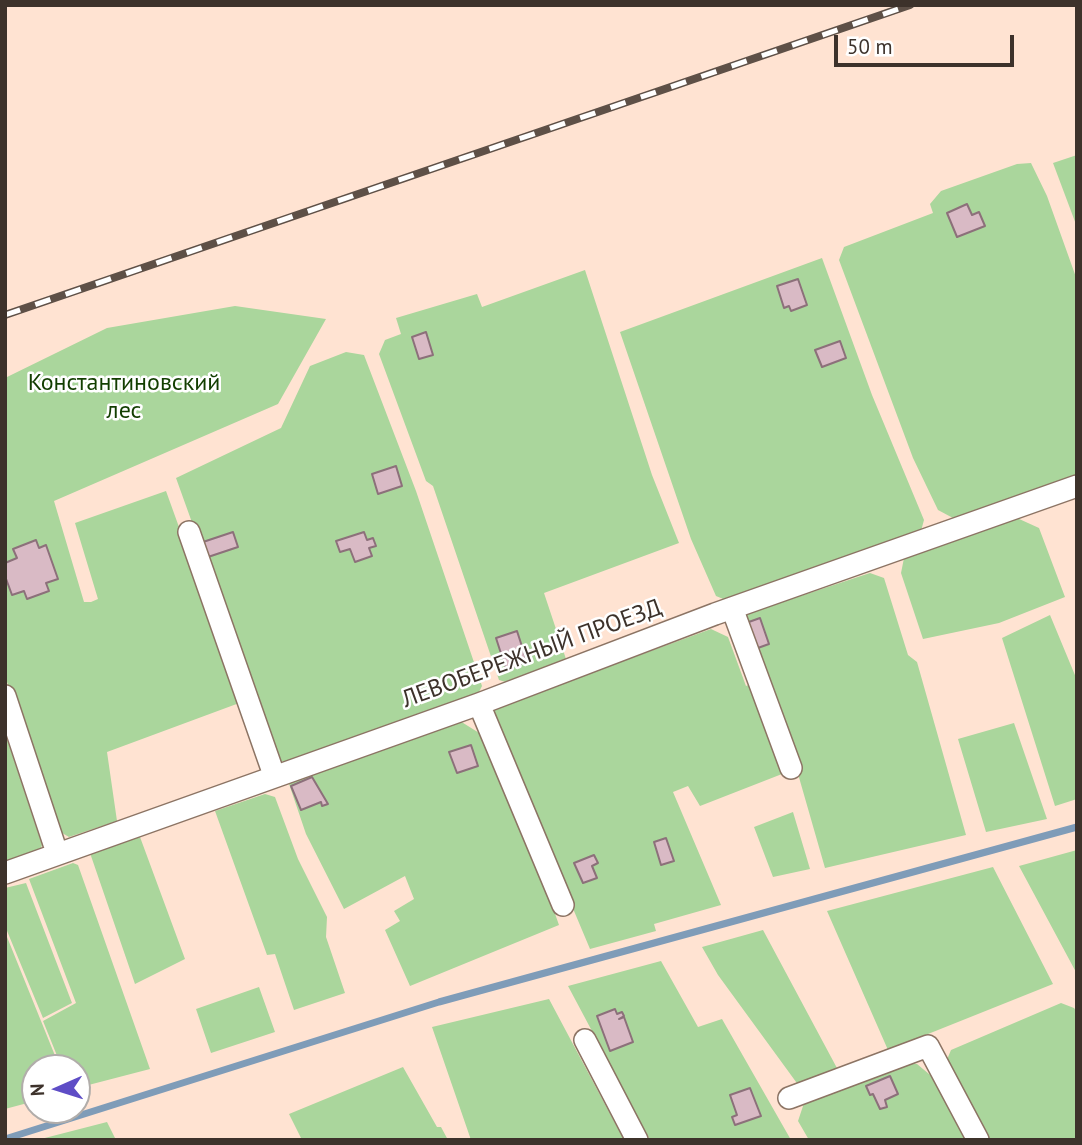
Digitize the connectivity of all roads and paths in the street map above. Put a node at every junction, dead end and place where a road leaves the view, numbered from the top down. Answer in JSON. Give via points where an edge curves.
{"nodes":[{"id":1,"x":1077,"y":486,"type":"edge"},
{"id":2,"x":189,"y":532,"type":"dead end"},
{"id":3,"x":732,"y":608,"type":"junction"},
{"id":4,"x":5,"y":696,"type":"edge"},
{"id":5,"x":479,"y":704,"type":"junction"},
{"id":6,"x":791,"y":768,"type":"dead end"},
{"id":7,"x":274,"y":775,"type":"junction"},
{"id":8,"x":57,"y":853,"type":"junction"},
{"id":9,"x":5,"y":873,"type":"edge"},
{"id":10,"x":563,"y":905,"type":"dead end"},
{"id":11,"x":585,"y":1040,"type":"dead end"},
{"id":12,"x":789,"y":1098,"type":"dead end"},
{"id":13,"x":637,"y":1140,"type":"edge"},
{"id":14,"x":978,"y":1140,"type":"edge"}],
"edges":[{"from":1,"to":3,"type":"street","name":"ЛЕВОБЕРЕЖНЫЙ ПРОЕЗД"},
{"from":2,"to":7,"type":"street"},
{"from":3,"to":5,"type":"street","name":"ЛЕВОБЕРЕЖНЫЙ ПРОЕЗД"},
{"from":3,"to":6,"type":"street"},
{"from":4,"to":8,"type":"street"},
{"from":5,"to":7,"type":"street","name":"ЛЕВОБЕРЕЖНЫЙ ПРОЕЗД"},
{"from":5,"to":10,"type":"street"},
{"from":7,"to":8,"type":"street","name":"ЛЕВОБЕРЕЖНЫЙ ПРОЕЗД"},
{"from":8,"to":9,"type":"street","name":"ЛЕВОБЕРЕЖНЫЙ ПРОЕЗД"},
{"from":11,"to":13,"type":"street"},
{"from":12,"to":14,"type":"street","via":[[928,1046]]}]}
